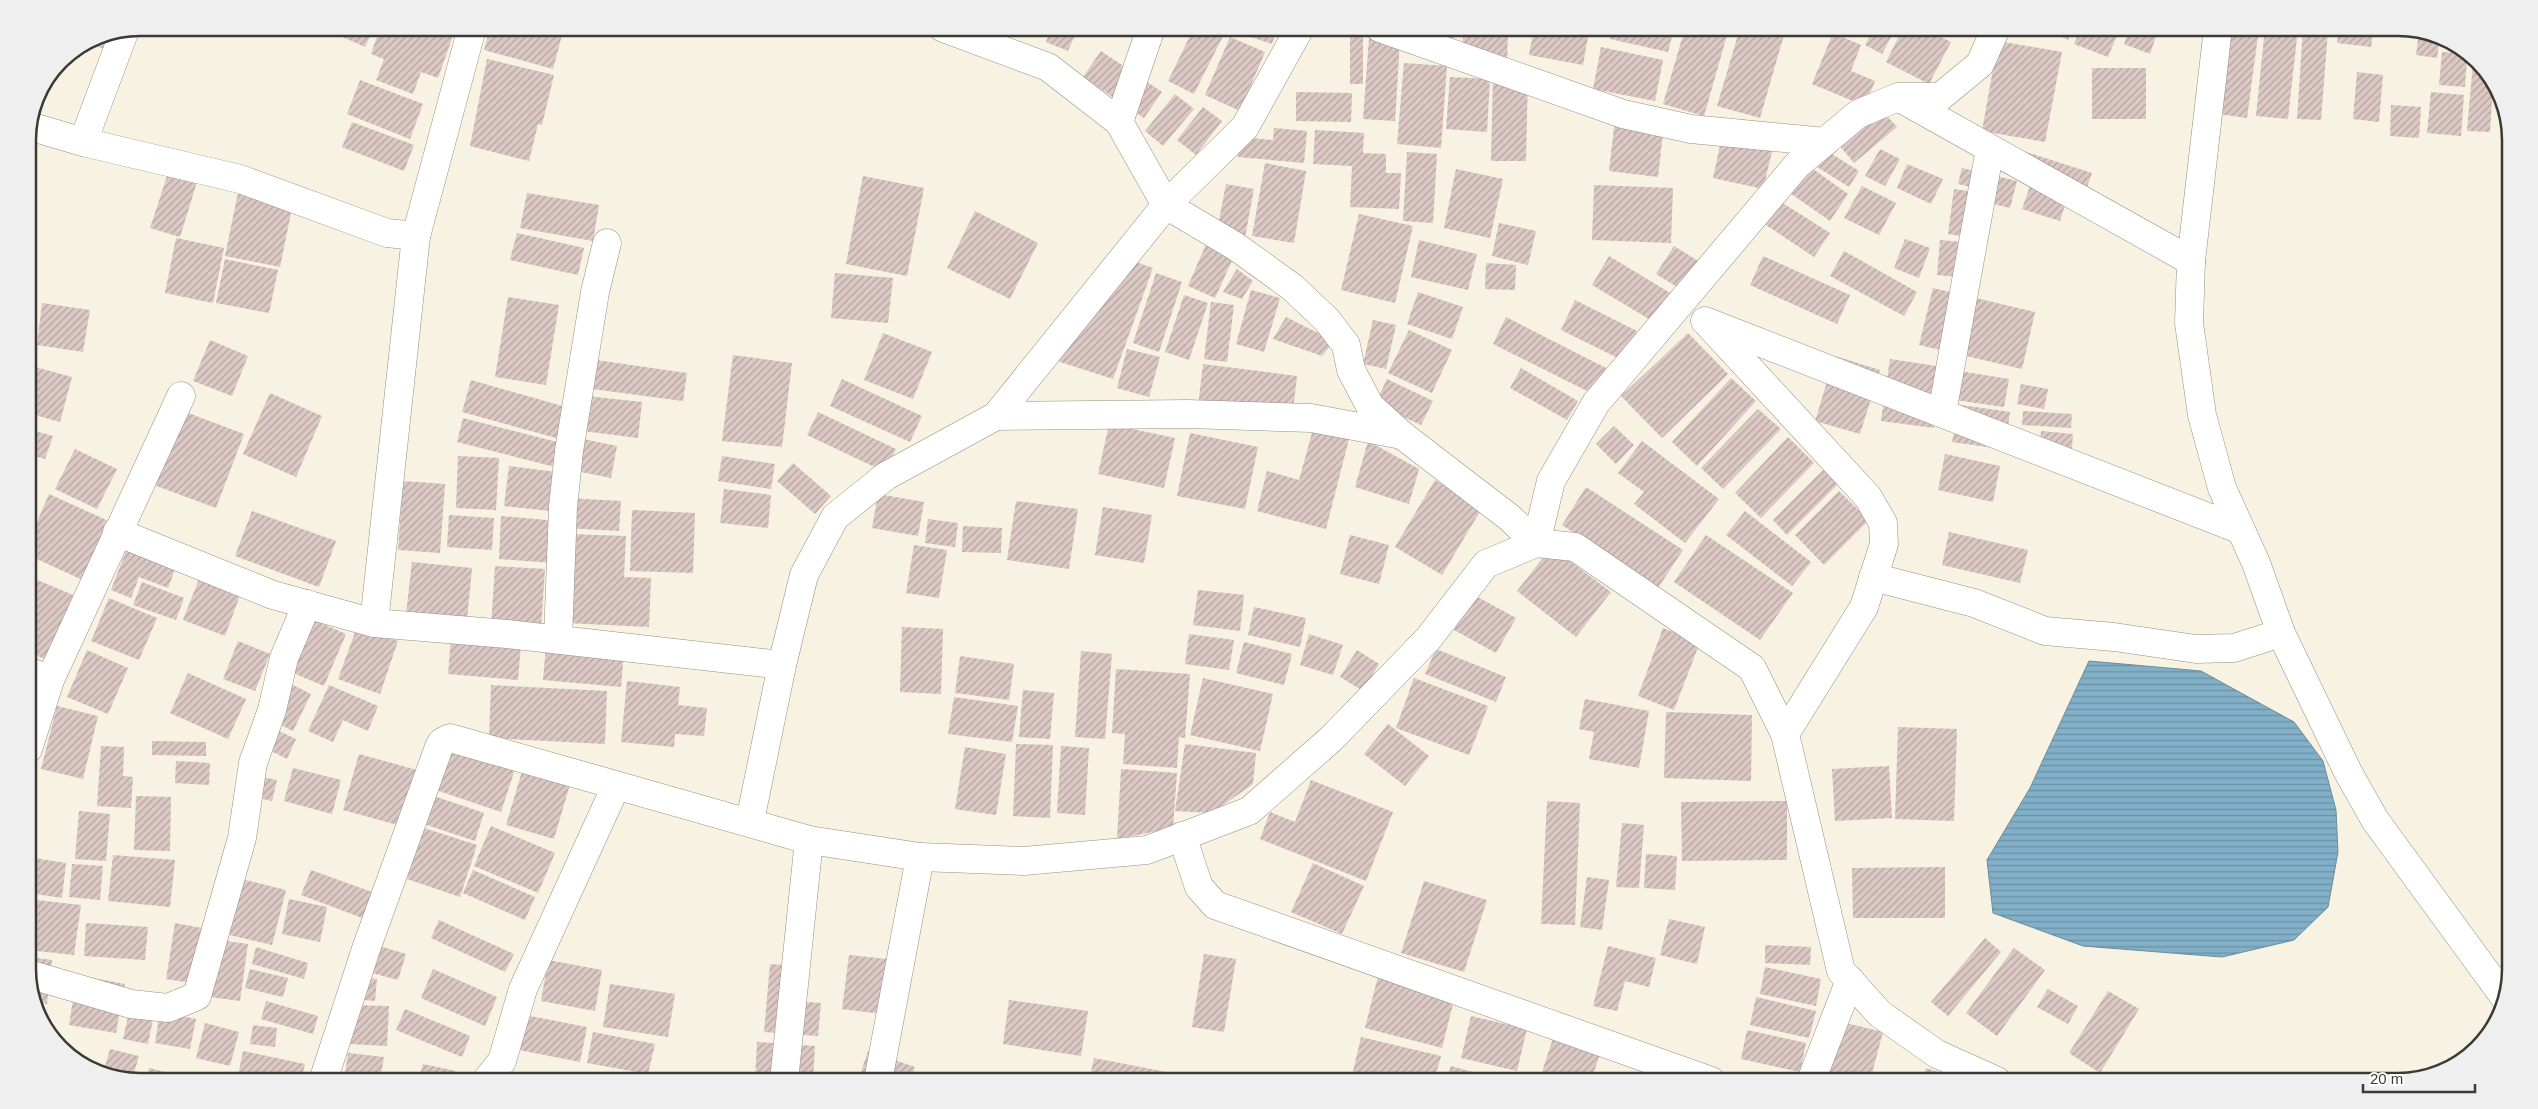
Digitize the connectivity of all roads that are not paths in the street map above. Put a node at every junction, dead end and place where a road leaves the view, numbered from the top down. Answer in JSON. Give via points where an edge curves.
{"nodes":[{"id":1,"x":470,"y":36,"type":"edge"},
{"id":2,"x":965,"y":36,"type":"edge"},
{"id":3,"x":1148,"y":36,"type":"edge"},
{"id":4,"x":1296,"y":36,"type":"edge"},
{"id":5,"x":1403,"y":36,"type":"edge"},
{"id":6,"x":1992,"y":36,"type":"edge"},
{"id":7,"x":2217,"y":36,"type":"edge"},
{"id":8,"x":122,"y":38,"type":"edge"},
{"id":9,"x":1898,"y":97,"type":"junction"},
{"id":10,"x":1119,"y":122,"type":"junction"},
{"id":11,"x":37,"y":128,"type":"edge"},
{"id":12,"x":83,"y":142,"type":"junction"},
{"id":13,"x":1825,"y":142,"type":"junction"},
{"id":14,"x":1990,"y":149,"type":"junction"},
{"id":15,"x":1166,"y":205,"type":"junction"},
{"id":16,"x":416,"y":236,"type":"junction"},
{"id":17,"x":607,"y":243,"type":"dead end"},
{"id":18,"x":2191,"y":262,"type":"junction"},
{"id":19,"x":1685,"y":298,"type":"junction"},
{"id":20,"x":1705,"y":321,"type":"junction"},
{"id":21,"x":181,"y":396,"type":"dead end"},
{"id":22,"x":1942,"y":413,"type":"junction"},
{"id":23,"x":996,"y":416,"type":"junction"},
{"id":24,"x":1402,"y":435,"type":"junction"},
{"id":25,"x":2240,"y":530,"type":"junction"},
{"id":26,"x":117,"y":532,"type":"junction"},
{"id":27,"x":1536,"y":543,"type":"junction"},
{"id":28,"x":1872,"y":577,"type":"junction"},
{"id":29,"x":307,"y":604,"type":"junction"},
{"id":30,"x":374,"y":623,"type":"junction"},
{"id":31,"x":2281,"y":633,"type":"junction"},
{"id":32,"x":558,"y":639,"type":"junction"},
{"id":33,"x":782,"y":665,"type":"junction"},
{"id":34,"x":39,"y":675,"type":"edge"},
{"id":35,"x":36,"y":695,"type":"edge"},
{"id":36,"x":1785,"y":734,"type":"junction"},
{"id":37,"x":616,"y":786,"type":"junction"},
{"id":38,"x":750,"y":821,"type":"junction"},
{"id":39,"x":1182,"y":836,"type":"junction"},
{"id":40,"x":809,"y":840,"type":"junction"},
{"id":41,"x":920,"y":857,"type":"junction"},
{"id":42,"x":36,"y":976,"type":"edge"},
{"id":43,"x":1850,"y":980,"type":"junction"},
{"id":44,"x":2500,"y":991,"type":"edge"},
{"id":45,"x":327,"y":1073,"type":"edge"},
{"id":46,"x":493,"y":1073,"type":"edge"},
{"id":47,"x":785,"y":1073,"type":"edge"},
{"id":48,"x":880,"y":1073,"type":"edge"},
{"id":49,"x":1686,"y":1073,"type":"edge"},
{"id":50,"x":1815,"y":1073,"type":"edge"},
{"id":51,"x":1978,"y":1073,"type":"edge"}],
"edges":[{"from":1,"to":16,"type":"street"},
{"from":2,"to":10,"type":"street","via":[[1048,67]]},
{"from":3,"to":10,"type":"street"},
{"from":4,"to":15,"type":"street","via":[[1245,128]]},
{"from":5,"to":13,"type":"street","via":[[1623,114],[1691,129]]},
{"from":6,"to":9,"type":"street","via":[[1980,64],[1940,97]]},
{"from":7,"to":18,"type":"street"},
{"from":8,"to":12,"type":"street"},
{"from":9,"to":13,"type":"street","via":[[1858,114]]},
{"from":9,"to":14,"type":"street"},
{"from":10,"to":15,"type":"street"},
{"from":11,"to":12,"type":"street"},
{"from":12,"to":16,"type":"street","via":[[240,179],[388,233]]},
{"from":13,"to":19,"type":"street","via":[[1797,165]]},
{"from":14,"to":18,"type":"street"},
{"from":14,"to":22,"type":"street"},
{"from":15,"to":23,"type":"street"},
{"from":15,"to":24,"type":"street","via":[[1235,246],[1292,287],[1327,320],[1346,345],[1351,370],[1370,406]]},
{"from":16,"to":30,"type":"street"},
{"from":17,"to":32,"type":"street","via":[[595,292],[569,451],[563,507]]},
{"from":18,"to":25,"type":"street","via":[[2189,323],[2202,415],[2222,488]]},
{"from":19,"to":20,"type":"street"},
{"from":19,"to":27,"type":"street","via":[[1596,403],[1551,481]]},
{"from":20,"to":22,"type":"street"},
{"from":20,"to":28,"type":"street","via":[[1868,497],[1883,523],[1884,544]]},
{"from":21,"to":26,"type":"street"},
{"from":22,"to":25,"type":"street"},
{"from":23,"to":24,"type":"street","via":[[1188,414],[1311,418]]},
{"from":23,"to":33,"type":"street","via":[[886,476],[835,517],[804,575]]},
{"from":24,"to":27,"type":"street","via":[[1510,518]]},
{"from":25,"to":31,"type":"street","via":[[2256,563]]},
{"from":26,"to":29,"type":"street","via":[[273,595]]},
{"from":26,"to":34,"type":"street"},
{"from":27,"to":36,"type":"street","via":[[1575,547],[1752,668]]},
{"from":27,"to":39,"type":"street","via":[[1486,564],[1414,653],[1331,739],[1249,811]]},
{"from":28,"to":31,"type":"street","via":[[1974,604],[2045,631],[2196,649],[2234,648]]},
{"from":28,"to":36,"type":"street","via":[[1864,607]]},
{"from":29,"to":30,"type":"street"},
{"from":29,"to":42,"type":"street","via":[[284,658],[272,710],[253,763],[242,838],[197,996],[168,1008],[130,1004]]},
{"from":30,"to":32,"type":"street"},
{"from":31,"to":44,"type":"street","via":[[2348,772],[2375,820]]},
{"from":32,"to":33,"type":"street"},
{"from":33,"to":38,"type":"street"},
{"from":34,"to":35,"type":"street"},
{"from":36,"to":43,"type":"street","via":[[1841,971]]},
{"from":37,"to":38,"type":"street"},
{"from":37,"to":45,"type":"street","via":[[458,739],[442,742],[366,948]]},
{"from":37,"to":46,"type":"street","via":[[523,989],[502,1061]]},
{"from":38,"to":40,"type":"street"},
{"from":39,"to":41,"type":"street","via":[[1146,850],[1024,862]]},
{"from":39,"to":49,"type":"street","via":[[1199,886],[1215,905]]},
{"from":40,"to":41,"type":"street"},
{"from":40,"to":47,"type":"street"},
{"from":41,"to":48,"type":"street"},
{"from":43,"to":50,"type":"street"},
{"from":43,"to":51,"type":"street","via":[[1880,1014],[1937,1054]]}]}
